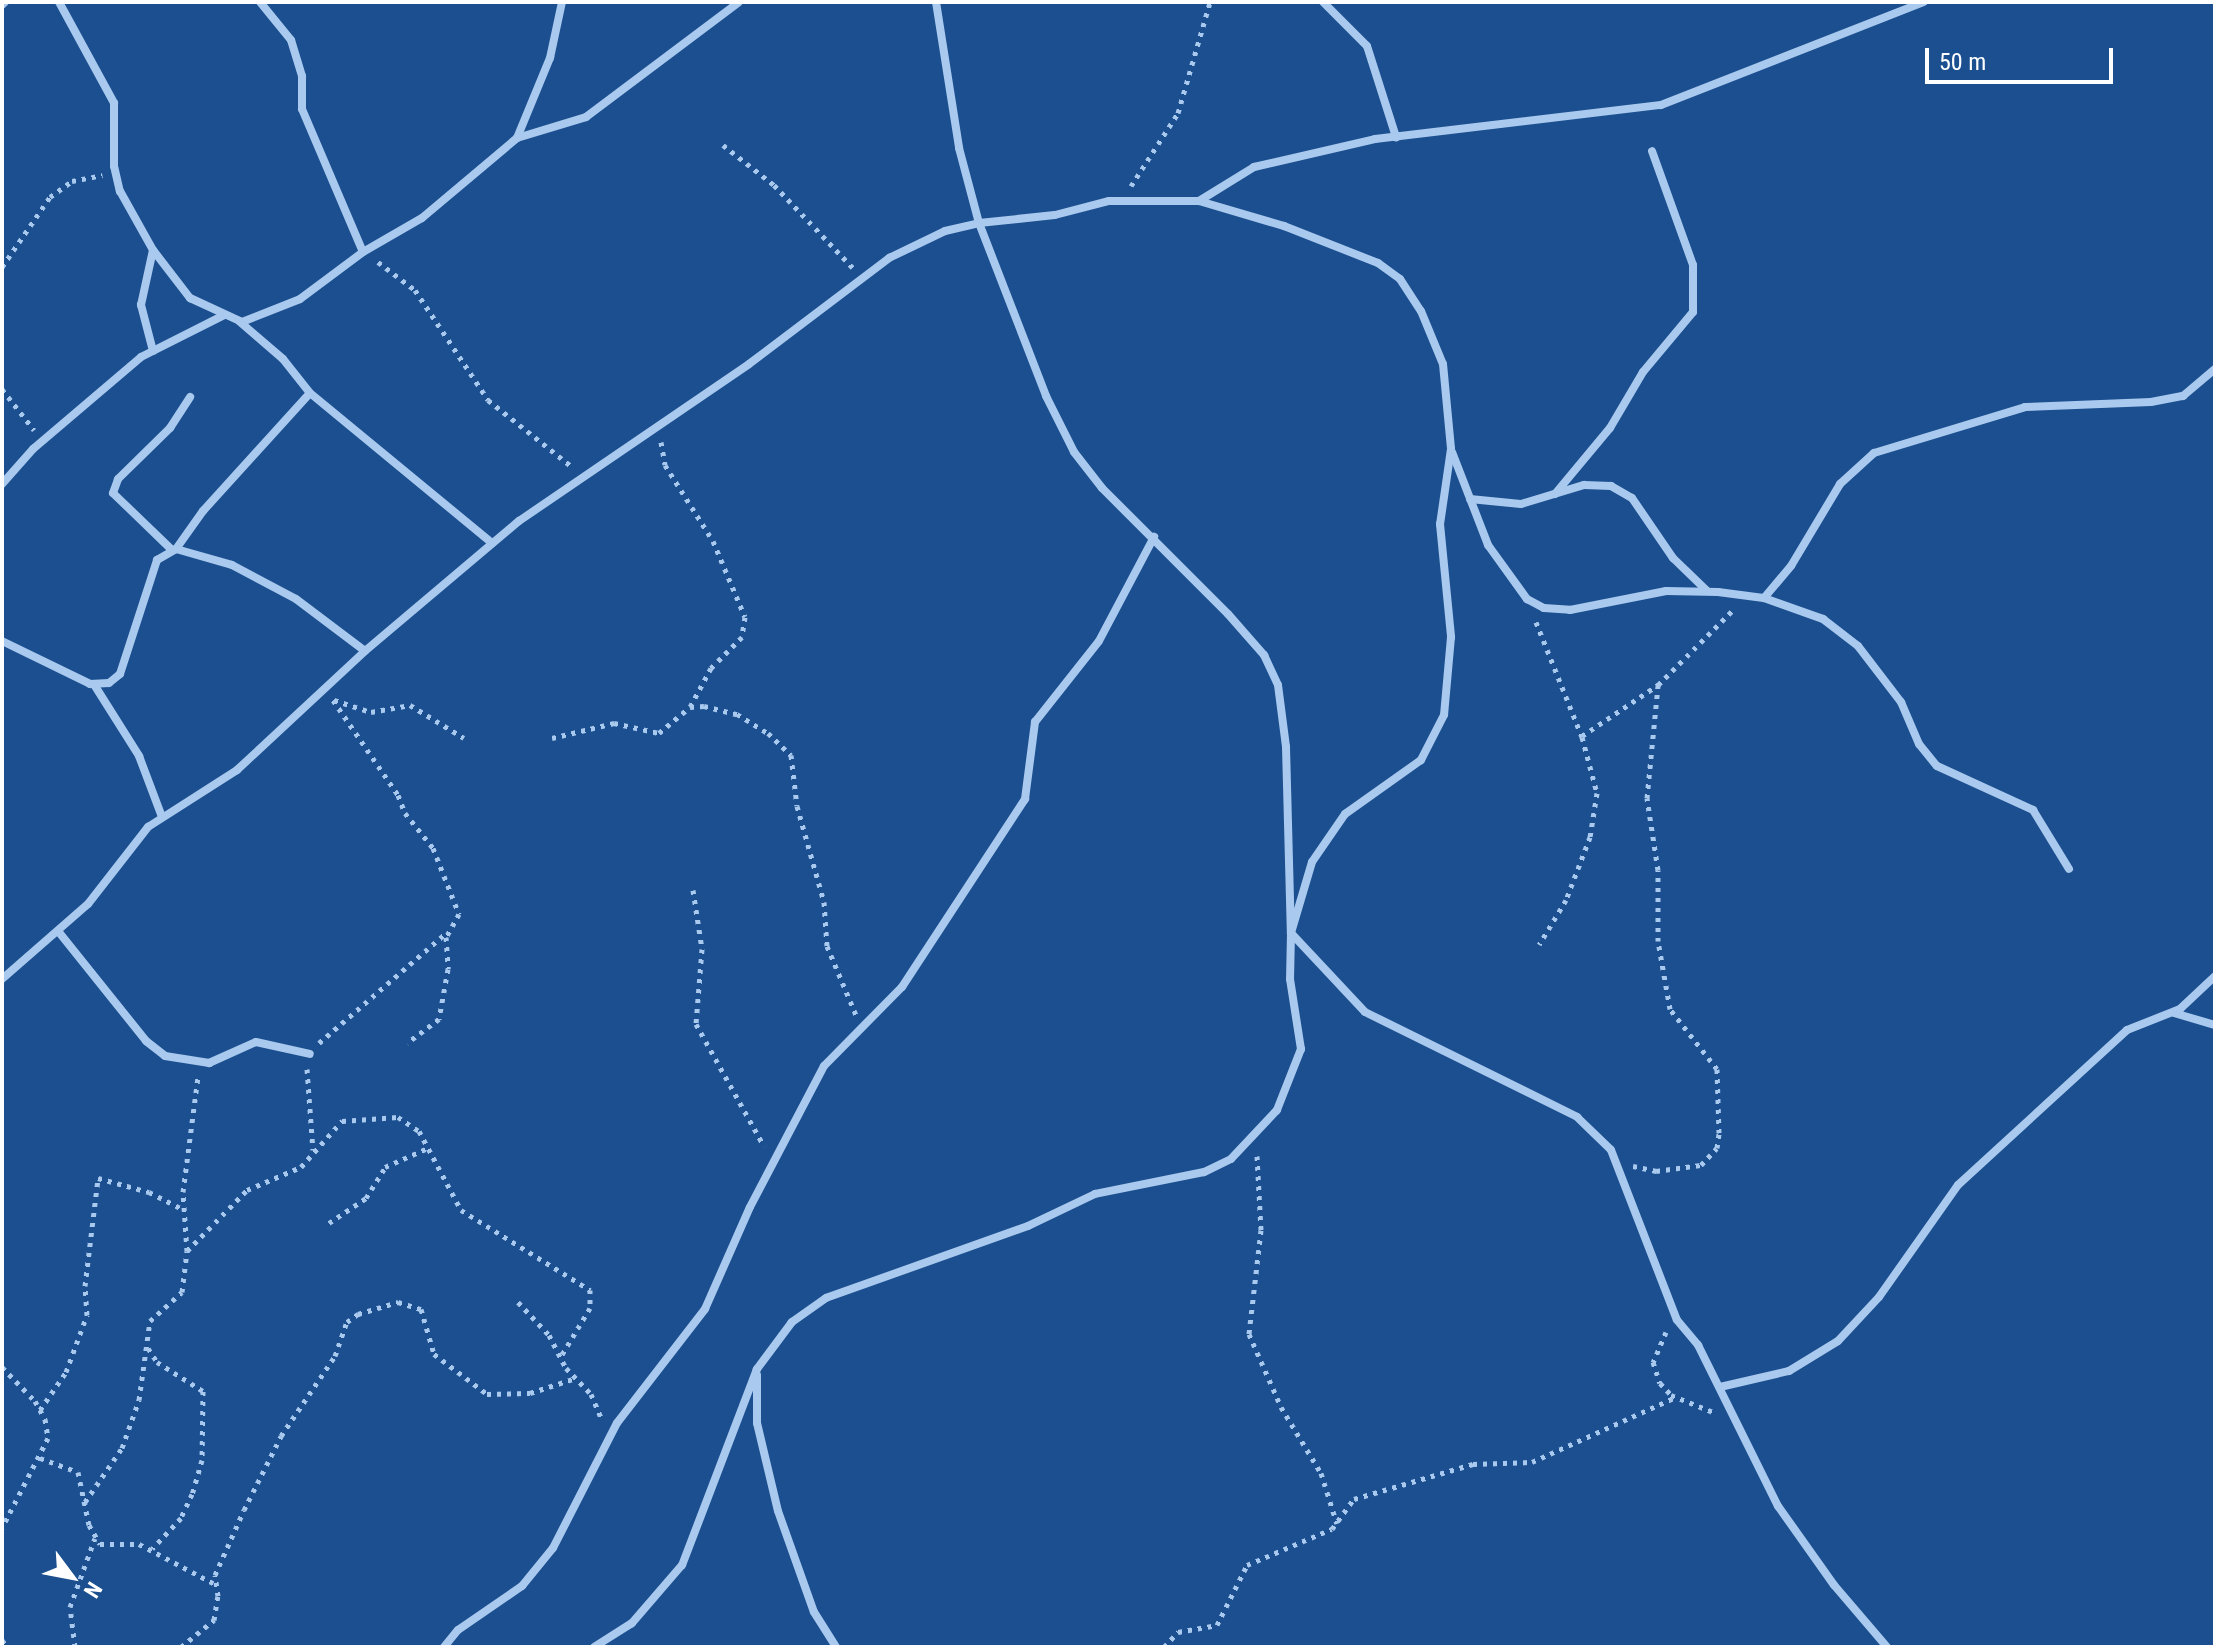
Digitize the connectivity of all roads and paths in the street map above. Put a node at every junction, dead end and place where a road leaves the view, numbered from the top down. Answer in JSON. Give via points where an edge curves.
{"nodes":[{"id":1,"x":59,"y":2,"type":"edge"},
{"id":2,"x":260,"y":2,"type":"edge"},
{"id":3,"x":562,"y":2,"type":"edge"},
{"id":4,"x":739,"y":2,"type":"edge"},
{"id":5,"x":936,"y":2,"type":"edge"},
{"id":6,"x":1210,"y":2,"type":"edge"},
{"id":7,"x":1323,"y":2,"type":"edge"},
{"id":8,"x":1924,"y":2,"type":"edge"},
{"id":9,"x":1396,"y":137,"type":"junction"},
{"id":10,"x":517,"y":138,"type":"junction"},
{"id":11,"x":723,"y":145,"type":"dead end"},
{"id":12,"x":1652,"y":151,"type":"dead end"},
{"id":13,"x":116,"y":173,"type":"junction"},
{"id":14,"x":1122,"y":201,"type":"junction"},
{"id":15,"x":1199,"y":201,"type":"junction"},
{"id":16,"x":979,"y":223,"type":"junction"},
{"id":17,"x":153,"y":250,"type":"junction"},
{"id":18,"x":363,"y":252,"type":"junction"},
{"id":19,"x":2,"y":267,"type":"edge"},
{"id":20,"x":862,"y":279,"type":"junction"},
{"id":21,"x":224,"y":315,"type":"junction"},
{"id":22,"x":238,"y":321,"type":"junction"},
{"id":23,"x":153,"y":351,"type":"junction"},
{"id":24,"x":2215,"y":369,"type":"edge"},
{"id":25,"x":2,"y":389,"type":"edge"},
{"id":26,"x":310,"y":393,"type":"junction"},
{"id":27,"x":190,"y":397,"type":"dead end"},
{"id":28,"x":680,"y":411,"type":"junction"},
{"id":29,"x":42,"y":441,"type":"junction"},
{"id":30,"x":1451,"y":449,"type":"junction"},
{"id":31,"x":582,"y":474,"type":"junction"},
{"id":32,"x":2,"y":484,"type":"edge"},
{"id":33,"x":1555,"y":494,"type":"junction"},
{"id":34,"x":1470,"y":499,"type":"junction"},
{"id":35,"x":1154,"y":537,"type":"junction"},
{"id":36,"x":492,"y":543,"type":"junction"},
{"id":37,"x":174,"y":549,"type":"junction"},
{"id":38,"x":1707,"y":592,"type":"junction"},
{"id":39,"x":1749,"y":596,"type":"junction"},
{"id":40,"x":1764,"y":598,"type":"junction"},
{"id":41,"x":1527,"y":599,"type":"junction"},
{"id":42,"x":2,"y":641,"type":"edge"},
{"id":43,"x":365,"y":651,"type":"junction"},
{"id":44,"x":1658,"y":685,"type":"junction"},
{"id":45,"x":95,"y":686,"type":"junction"},
{"id":46,"x":326,"y":690,"type":"junction"},
{"id":47,"x":333,"y":699,"type":"junction"},
{"id":48,"x":690,"y":707,"type":"junction"},
{"id":49,"x":1582,"y":737,"type":"junction"},
{"id":50,"x":464,"y":738,"type":"dead end"},
{"id":51,"x":552,"y":738,"type":"dead end"},
{"id":52,"x":162,"y":817,"type":"junction"},
{"id":53,"x":2069,"y":869,"type":"dead end"},
{"id":54,"x":693,"y":890,"type":"dead end"},
{"id":55,"x":451,"y":929,"type":"junction"},
{"id":56,"x":58,"y":931,"type":"junction"},
{"id":57,"x":1291,"y":933,"type":"junction"},
{"id":58,"x":1539,"y":945,"type":"dead end"},
{"id":59,"x":2215,"y":976,"type":"edge"},
{"id":60,"x":2,"y":979,"type":"edge"},
{"id":61,"x":2173,"y":1013,"type":"junction"},
{"id":62,"x":2215,"y":1025,"type":"edge"},
{"id":63,"x":858,"y":1031,"type":"junction"},
{"id":64,"x":407,"y":1043,"type":"dead end"},
{"id":65,"x":310,"y":1054,"type":"junction"},
{"id":66,"x":199,"y":1065,"type":"junction"},
{"id":67,"x":1256,"y":1135,"type":"junction"},
{"id":68,"x":428,"y":1148,"type":"junction"},
{"id":69,"x":313,"y":1150,"type":"junction"},
{"id":70,"x":1616,"y":1162,"type":"junction"},
{"id":71,"x":772,"y":1166,"type":"junction"},
{"id":72,"x":184,"y":1210,"type":"junction"},
{"id":73,"x":329,"y":1223,"type":"dead end"},
{"id":74,"x":187,"y":1251,"type":"junction"},
{"id":75,"x":518,"y":1302,"type":"dead end"},
{"id":76,"x":1675,"y":1315,"type":"junction"},
{"id":77,"x":148,"y":1348,"type":"junction"},
{"id":78,"x":560,"y":1358,"type":"junction"},
{"id":79,"x":2,"y":1367,"type":"edge"},
{"id":80,"x":757,"y":1369,"type":"junction"},
{"id":81,"x":576,"y":1378,"type":"junction"},
{"id":82,"x":1720,"y":1387,"type":"junction"},
{"id":83,"x":1676,"y":1397,"type":"junction"},
{"id":84,"x":40,"y":1410,"type":"junction"},
{"id":85,"x":1738,"y":1427,"type":"junction"},
{"id":86,"x":608,"y":1444,"type":"junction"},
{"id":87,"x":40,"y":1458,"type":"junction"},
{"id":88,"x":85,"y":1502,"type":"junction"},
{"id":89,"x":1337,"y":1524,"type":"junction"},
{"id":90,"x":2,"y":1528,"type":"edge"},
{"id":91,"x":95,"y":1538,"type":"junction"},
{"id":92,"x":152,"y":1549,"type":"junction"},
{"id":93,"x":216,"y":1585,"type":"junction"},
{"id":94,"x":2,"y":1640,"type":"edge"},
{"id":95,"x":7,"y":1647,"type":"edge"},
{"id":96,"x":75,"y":1647,"type":"edge"},
{"id":97,"x":181,"y":1647,"type":"edge"},
{"id":98,"x":444,"y":1647,"type":"edge"},
{"id":99,"x":594,"y":1647,"type":"edge"},
{"id":100,"x":836,"y":1647,"type":"edge"},
{"id":101,"x":1164,"y":1647,"type":"edge"},
{"id":102,"x":1887,"y":1647,"type":"edge"}],
"edges":[{"from":1,"to":13,"type":"street","via":[[114,103]]},
{"from":2,"to":18,"type":"street","via":[[291,40],[302,76],[302,109]]},
{"from":3,"to":10,"type":"street","via":[[550,58]]},
{"from":4,"to":10,"type":"street","via":[[586,117]]},
{"from":5,"to":16,"type":"street","via":[[959,148]]},
{"from":6,"to":14,"type":"path","via":[[1178,113]]},
{"from":7,"to":9,"type":"street","via":[[1367,46]]},
{"from":8,"to":9,"type":"street","via":[[1661,105]]},
{"from":9,"to":15,"type":"street","via":[[1254,167]]},
{"from":10,"to":18,"type":"street","via":[[422,218]]},
{"from":11,"to":20,"type":"path","via":[[774,185]]},
{"from":12,"to":33,"type":"street","via":[[1693,265],[1693,312]]},
{"from":13,"to":17,"type":"street","via":[[120,191]]},
{"from":13,"to":19,"type":"path","via":[[72,181],[50,197]]},
{"from":14,"to":15,"type":"street"},
{"from":14,"to":16,"type":"street"},
{"from":15,"to":30,"type":"street","via":[[1284,226],[1378,263],[1400,279],[1421,311],[1443,364]]},
{"from":16,"to":20,"type":"street","via":[[945,231],[889,258]]},
{"from":16,"to":35,"type":"street","via":[[1046,396],[1074,452],[1102,488]]},
{"from":17,"to":21,"type":"street","via":[[181,290]]},
{"from":17,"to":23,"type":"street","via":[[141,305]]},
{"from":18,"to":22,"type":"street","via":[[291,304]]},
{"from":18,"to":31,"type":"path","via":[[415,290],[488,400]]},
{"from":20,"to":28,"type":"street"},
{"from":21,"to":22,"type":"street"},
{"from":21,"to":23,"type":"street"},
{"from":22,"to":26,"type":"street","via":[[283,359]]},
{"from":23,"to":29,"type":"street"},
{"from":24,"to":40,"type":"street","via":[[2183,396],[2025,407],[1874,453],[1840,484],[1791,566]]},
{"from":25,"to":29,"type":"path"},
{"from":26,"to":36,"type":"street"},
{"from":26,"to":37,"type":"street"},
{"from":27,"to":37,"type":"street","via":[[170,428],[118,479],[113,493]]},
{"from":28,"to":31,"type":"street"},
{"from":28,"to":48,"type":"path","via":[[659,450],[713,541],[745,617],[742,637],[711,668]]},
{"from":29,"to":32,"type":"street"},
{"from":30,"to":34,"type":"street"},
{"from":30,"to":57,"type":"street","via":[[1440,524],[1451,637],[1444,715],[1421,760],[1345,814],[1327,836],[1312,862]]},
{"from":31,"to":36,"type":"street"},
{"from":33,"to":34,"type":"street","via":[[1521,504]]},
{"from":33,"to":38,"type":"street","via":[[1598,485],[1632,498],[1673,558]]},
{"from":34,"to":41,"type":"street","via":[[1488,545]]},
{"from":35,"to":57,"type":"street","via":[[1264,655],[1278,685],[1286,747]]},
{"from":35,"to":63,"type":"street","via":[[1099,641],[1035,722],[1025,799],[902,987]]},
{"from":36,"to":43,"type":"street"},
{"from":37,"to":43,"type":"street","via":[[232,565],[296,599]]},
{"from":37,"to":45,"type":"street","via":[[157,560],[150,575],[120,674]]},
{"from":38,"to":39,"type":"street"},
{"from":38,"to":41,"type":"street","via":[[1666,591],[1570,610],[1544,608]]},
{"from":39,"to":40,"type":"street"},
{"from":39,"to":44,"type":"path"},
{"from":40,"to":53,"type":"street","via":[[1823,619],[1858,646],[1901,702],[1919,744],[1937,766],[2033,810]]},
{"from":41,"to":49,"type":"path"},
{"from":42,"to":45,"type":"street"},
{"from":43,"to":46,"type":"street"},
{"from":44,"to":49,"type":"path"},
{"from":44,"to":70,"type":"path","via":[[1647,798],[1658,870],[1658,941],[1670,1009],[1717,1069],[1719,1133],[1717,1148],[1701,1165],[1656,1171]]},
{"from":45,"to":52,"type":"street","via":[[139,756]]},
{"from":46,"to":47,"type":"path"},
{"from":46,"to":52,"type":"street","via":[[237,770]]},
{"from":47,"to":50,"type":"path","via":[[371,712],[410,705]]},
{"from":47,"to":55,"type":"path","via":[[433,848],[459,914]]},
{"from":48,"to":51,"type":"path","via":[[659,733],[614,723]]},
{"from":48,"to":63,"type":"path","via":[[737,714],[791,755],[797,806],[824,902],[827,946],[848,987]]},
{"from":49,"to":58,"type":"path","via":[[1597,812],[1566,900]]},
{"from":52,"to":56,"type":"street","via":[[139,836],[110,881]]},
{"from":54,"to":71,"type":"path","via":[[702,949],[696,1024]]},
{"from":55,"to":64,"type":"path","via":[[439,1019]]},
{"from":55,"to":65,"type":"path","via":[[337,1023]]},
{"from":56,"to":60,"type":"street"},
{"from":56,"to":66,"type":"street","via":[[154,1050]]},
{"from":57,"to":67,"type":"street","via":[[1290,979],[1301,1049],[1292,1082]]},
{"from":57,"to":70,"type":"street","via":[[1365,1012],[1577,1117],[1611,1150]]},
{"from":59,"to":61,"type":"street"},
{"from":61,"to":62,"type":"street"},
{"from":61,"to":82,"type":"street","via":[[2127,1030],[1958,1185],[1879,1297],[1838,1341],[1789,1371]]},
{"from":63,"to":71,"type":"street","via":[[824,1066]]},
{"from":65,"to":66,"type":"street","via":[[250,1042]]},
{"from":65,"to":69,"type":"path"},
{"from":66,"to":72,"type":"path"},
{"from":67,"to":80,"type":"street","via":[[1231,1159],[1204,1172],[1095,1194],[1028,1226],[826,1298],[792,1322]]},
{"from":67,"to":89,"type":"path","via":[[1261,1230],[1249,1334],[1281,1407],[1321,1473]]},
{"from":68,"to":69,"type":"path","via":[[409,1121],[388,1117],[342,1121]]},
{"from":68,"to":73,"type":"path","via":[[385,1167],[366,1198]]},
{"from":68,"to":78,"type":"path","via":[[461,1210],[590,1290],[590,1308]]},
{"from":69,"to":74,"type":"path","via":[[295,1170],[247,1190]]},
{"from":70,"to":76,"type":"street"},
{"from":71,"to":86,"type":"street","via":[[705,1309],[646,1381]]},
{"from":72,"to":74,"type":"path"},
{"from":72,"to":84,"type":"path","via":[[149,1192],[98,1178],[85,1286],[87,1315],[66,1372]]},
{"from":74,"to":77,"type":"path","via":[[182,1292],[150,1321]]},
{"from":75,"to":78,"type":"path","via":[[549,1335]]},
{"from":76,"to":82,"type":"street"},
{"from":76,"to":83,"type":"path","via":[[1656,1350],[1653,1371]]},
{"from":77,"to":88,"type":"path","via":[[139,1400],[122,1448]]},
{"from":77,"to":92,"type":"path","via":[[157,1362],[203,1391],[202,1460],[192,1494],[181,1518]]},
{"from":78,"to":81,"type":"path"},
{"from":79,"to":84,"type":"path"},
{"from":80,"to":99,"type":"street","via":[[682,1565],[632,1623]]},
{"from":80,"to":100,"type":"street","via":[[757,1423],[778,1511],[814,1612]]},
{"from":81,"to":86,"type":"path","via":[[599,1408]]},
{"from":81,"to":93,"type":"path","via":[[530,1393],[487,1394],[434,1354],[421,1309],[398,1302],[358,1314],[347,1322],[329,1368],[281,1436],[222,1557]]},
{"from":82,"to":85,"type":"street"},
{"from":83,"to":85,"type":"path"},
{"from":83,"to":89,"type":"path","via":[[1532,1462],[1473,1464],[1374,1490],[1354,1499]]},
{"from":84,"to":87,"type":"path","via":[[48,1438]]},
{"from":85,"to":102,"type":"street","via":[[1778,1506],[1834,1585]]},
{"from":86,"to":98,"type":"street","via":[[538,1570],[458,1630]]},
{"from":87,"to":88,"type":"path","via":[[75,1468]]},
{"from":87,"to":90,"type":"path"},
{"from":88,"to":91,"type":"path"},
{"from":89,"to":101,"type":"path","via":[[1247,1565],[1217,1625],[1178,1632]]},
{"from":91,"to":92,"type":"path","via":[[111,1546],[139,1544]]},
{"from":91,"to":96,"type":"path","via":[[70,1607]]},
{"from":92,"to":93,"type":"path"},
{"from":93,"to":97,"type":"path","via":[[214,1620]]},
{"from":94,"to":95,"type":"path"}]}
